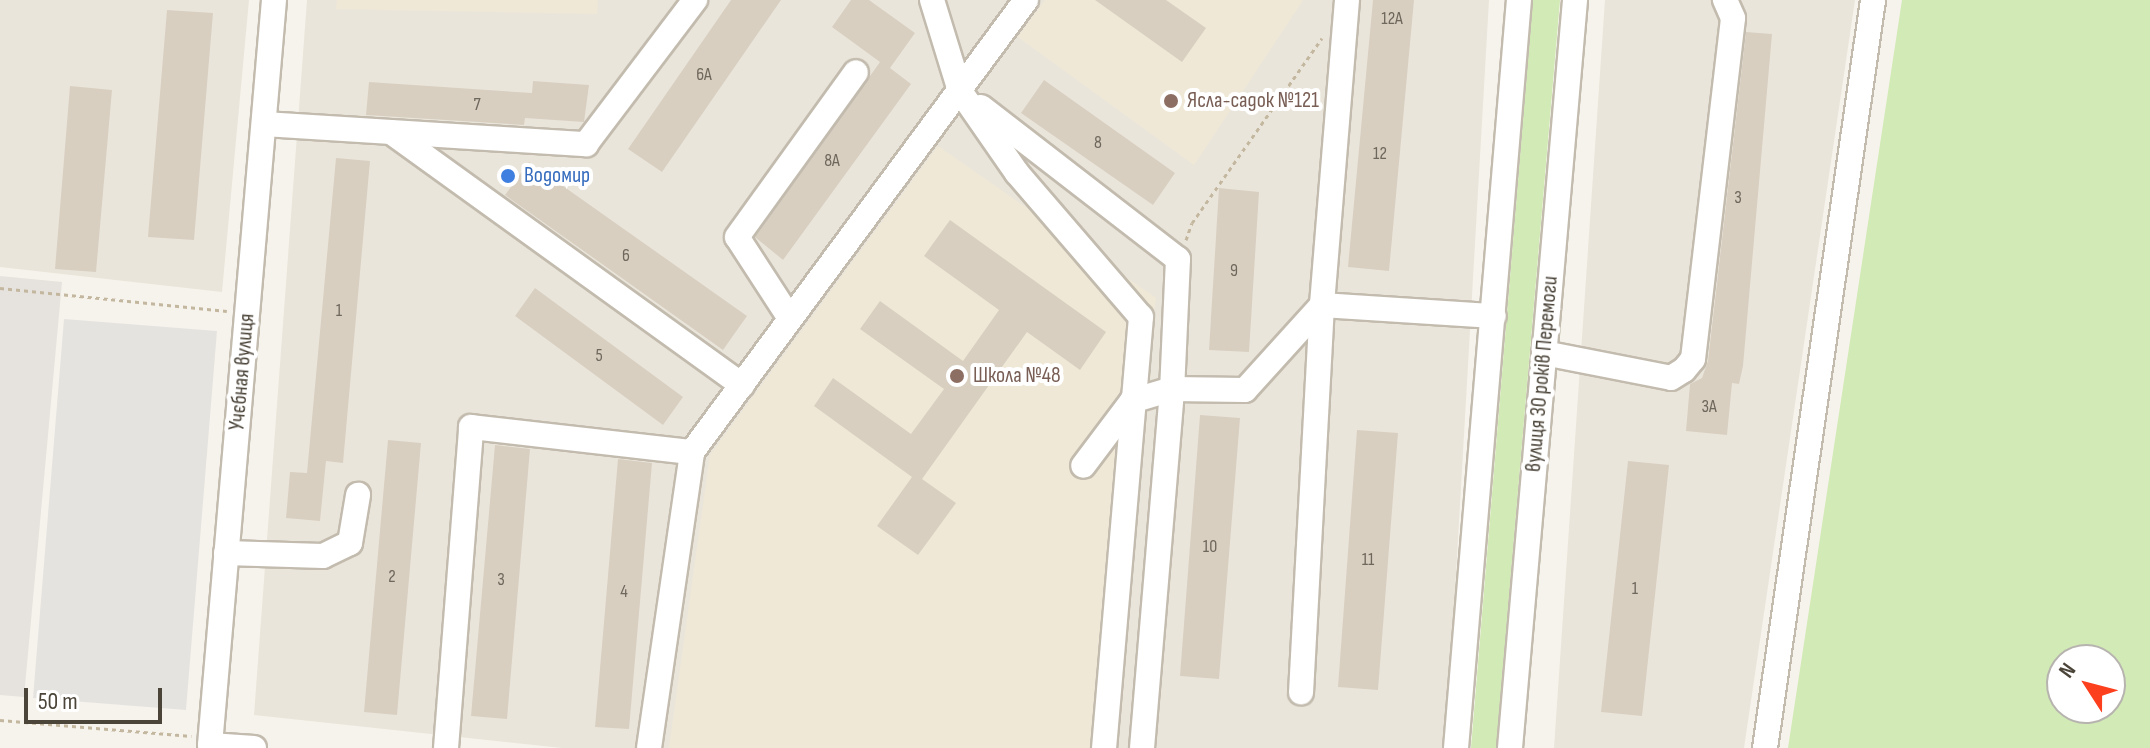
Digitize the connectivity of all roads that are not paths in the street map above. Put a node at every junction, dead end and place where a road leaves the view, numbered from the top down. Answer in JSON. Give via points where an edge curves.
{"nodes":[{"id":1,"x":274,"y":0,"type":"edge"},
{"id":2,"x":695,"y":0,"type":"edge"},
{"id":3,"x":932,"y":0,"type":"edge"},
{"id":4,"x":1026,"y":0,"type":"edge"},
{"id":5,"x":1519,"y":0,"type":"edge"},
{"id":6,"x":1575,"y":0,"type":"edge"},
{"id":7,"x":1725,"y":0,"type":"edge"},
{"id":8,"x":1873,"y":0,"type":"edge"},
{"id":9,"x":1347,"y":1,"type":"edge"},
{"id":10,"x":856,"y":72,"type":"dead end"},
{"id":11,"x":960,"y":91,"type":"junction"},
{"id":12,"x":264,"y":124,"type":"junction"},
{"id":13,"x":391,"y":132,"type":"junction"},
{"id":14,"x":1322,"y":305,"type":"junction"},
{"id":15,"x":1494,"y":316,"type":"junction"},
{"id":16,"x":789,"y":317,"type":"junction"},
{"id":17,"x":1544,"y":353,"type":"junction"},
{"id":18,"x":742,"y":385,"type":"junction"},
{"id":19,"x":1172,"y":389,"type":"junction"},
{"id":20,"x":1132,"y":401,"type":"junction"},
{"id":21,"x":692,"y":452,"type":"junction"},
{"id":22,"x":1083,"y":466,"type":"dead end"},
{"id":23,"x":358,"y":495,"type":"dead end"},
{"id":24,"x":226,"y":553,"type":"junction"},
{"id":25,"x":1301,"y":692,"type":"dead end"},
{"id":26,"x":254,"y":748,"type":"edge"},
{"id":27,"x":446,"y":748,"type":"edge"},
{"id":28,"x":649,"y":748,"type":"edge"},
{"id":29,"x":1104,"y":748,"type":"edge"},
{"id":30,"x":1142,"y":748,"type":"edge"},
{"id":31,"x":1456,"y":748,"type":"edge"},
{"id":32,"x":1510,"y":748,"type":"edge"},
{"id":33,"x":1765,"y":748,"type":"edge"}],
"edges":[{"from":1,"to":12,"type":"street","name":"Учєбная вулиця"},
{"from":2,"to":13,"type":"street","via":[[586,144]]},
{"from":3,"to":11,"type":"street"},
{"from":4,"to":11,"type":"street"},
{"from":5,"to":15,"type":"street"},
{"from":6,"to":17,"type":"street","name":"вулиця 30 років Перемоги"},
{"from":7,"to":17,"type":"street","via":[[1733,18],[1693,359],[1671,378]]},
{"from":8,"to":33,"type":"street"},
{"from":9,"to":14,"type":"street"},
{"from":10,"to":16,"type":"street","via":[[737,237]]},
{"from":11,"to":16,"type":"street"},
{"from":11,"to":19,"type":"street","via":[[1178,259]]},
{"from":11,"to":20,"type":"street","via":[[1017,173],[1141,317]]},
{"from":12,"to":13,"type":"street"},
{"from":12,"to":24,"type":"street","name":"Учєбная вулиця"},
{"from":13,"to":18,"type":"street"},
{"from":14,"to":15,"type":"street"},
{"from":14,"to":19,"type":"street","via":[[1245,390]]},
{"from":14,"to":25,"type":"street"},
{"from":15,"to":31,"type":"street"},
{"from":16,"to":18,"type":"street"},
{"from":17,"to":32,"type":"street","name":"вулиця 30 років Перемоги"},
{"from":18,"to":21,"type":"street"},
{"from":19,"to":20,"type":"street"},
{"from":19,"to":30,"type":"street"},
{"from":20,"to":22,"type":"street"},
{"from":20,"to":29,"type":"street"},
{"from":21,"to":27,"type":"street","via":[[471,427]]},
{"from":21,"to":28,"type":"street"},
{"from":23,"to":24,"type":"street","via":[[350,543],[323,556]]},
{"from":24,"to":26,"type":"street","name":"Учєбная вулиця","via":[[210,745]]}]}
